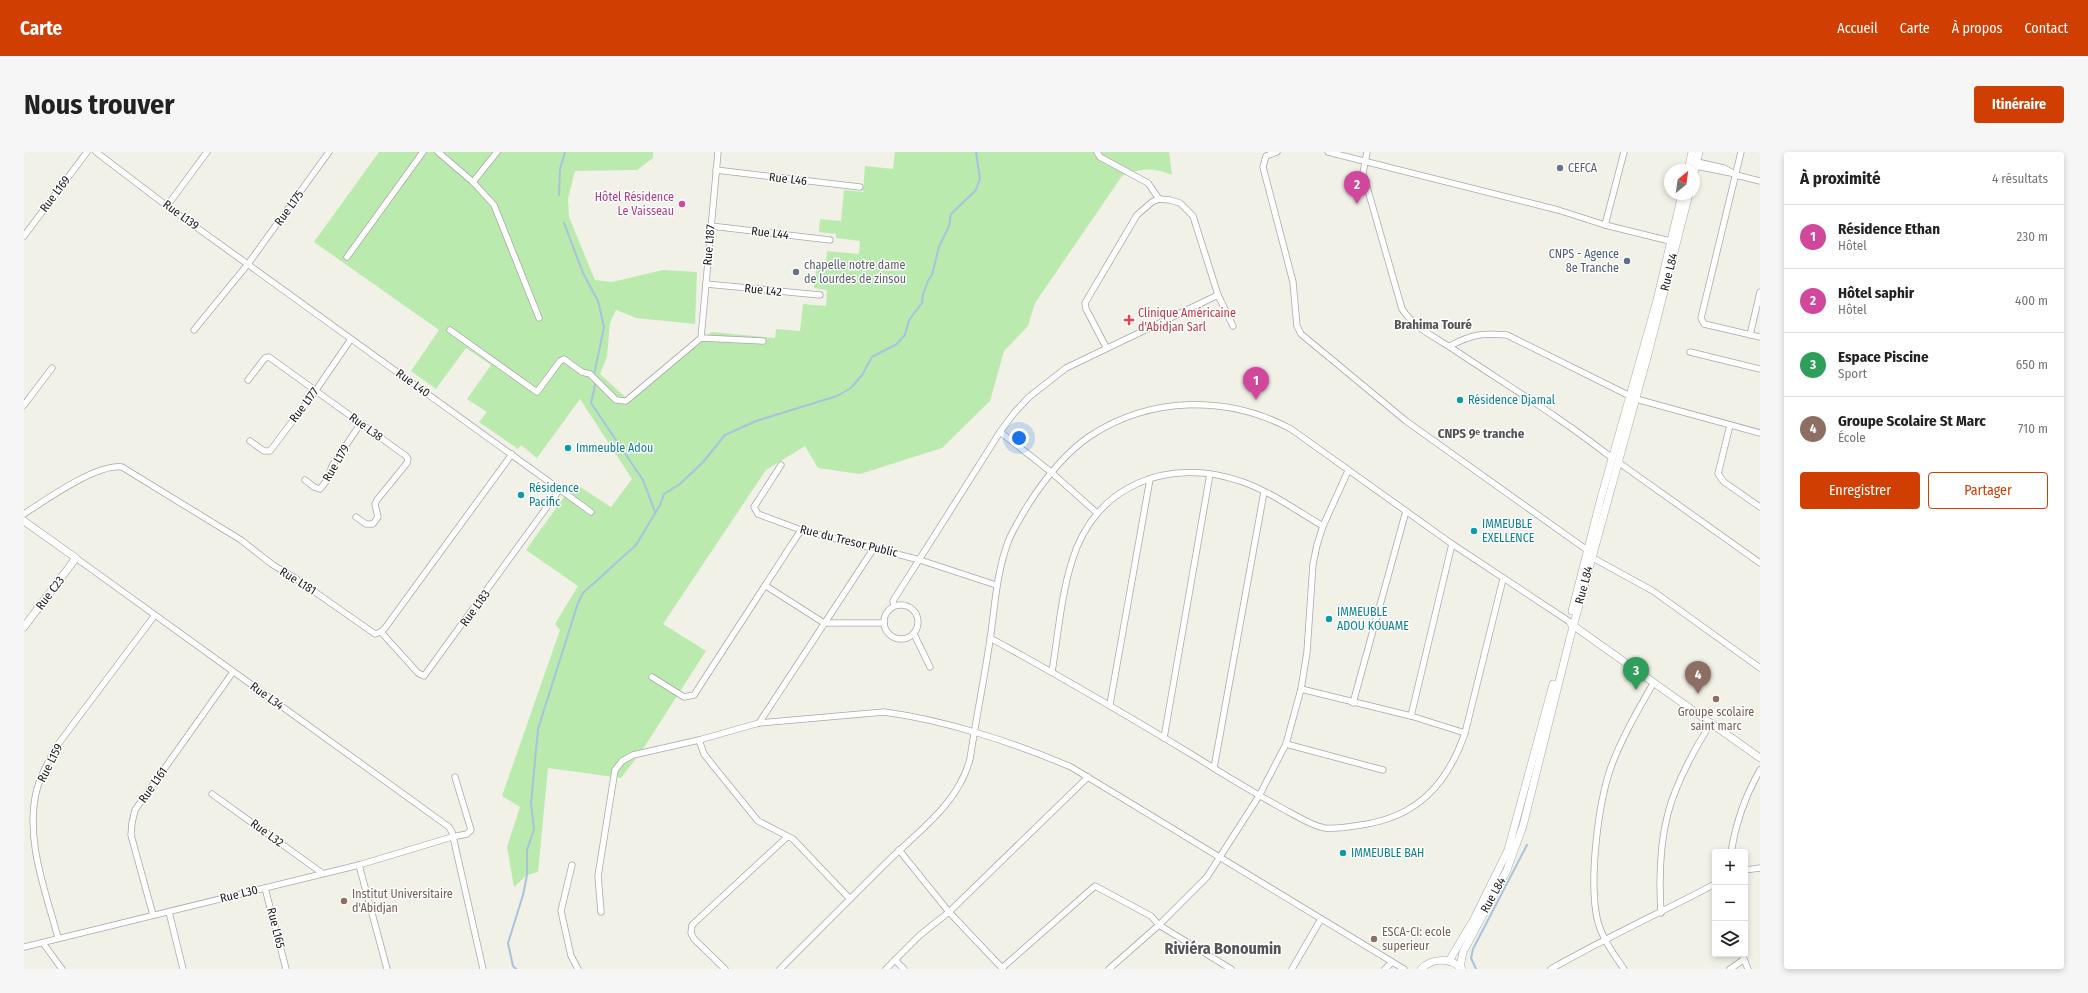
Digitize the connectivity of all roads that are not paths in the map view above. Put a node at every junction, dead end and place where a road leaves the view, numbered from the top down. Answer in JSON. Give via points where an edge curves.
{"nodes":[{"id":1,"x":87,"y":152,"type":"edge"},
{"id":2,"x":96,"y":152,"type":"edge"},
{"id":3,"x":207,"y":152,"type":"edge"},
{"id":4,"x":329,"y":152,"type":"edge"},
{"id":5,"x":423,"y":152,"type":"edge"},
{"id":6,"x":438,"y":152,"type":"edge"},
{"id":7,"x":497,"y":152,"type":"edge"},
{"id":8,"x":718,"y":152,"type":"edge"},
{"id":9,"x":1097,"y":152,"type":"edge"},
{"id":10,"x":1277,"y":152,"type":"edge"},
{"id":11,"x":1328,"y":152,"type":"edge"},
{"id":12,"x":1367,"y":152,"type":"edge"},
{"id":13,"x":1624,"y":152,"type":"edge"},
{"id":14,"x":1692,"y":152,"type":"edge"},
{"id":15,"x":1699,"y":152,"type":"edge"},
{"id":16,"x":1741,"y":152,"type":"edge"},
{"id":17,"x":1365,"y":162,"type":"junction"},
{"id":18,"x":1689,"y":164,"type":"edge"},
{"id":19,"x":1697,"y":164,"type":"edge"},
{"id":20,"x":1700,"y":168,"type":"edge"},
{"id":21,"x":716,"y":170,"type":"junction"},
{"id":22,"x":1734,"y":174,"type":"junction"},
{"id":23,"x":1760,"y":181,"type":"edge"},
{"id":24,"x":473,"y":182,"type":"junction"},
{"id":25,"x":860,"y":187,"type":"dead end"},
{"id":26,"x":1159,"y":199,"type":"junction"},
{"id":27,"x":1681,"y":200,"type":"edge"},
{"id":28,"x":1687,"y":200,"type":"edge"},
{"id":29,"x":168,"y":206,"type":"junction"},
{"id":30,"x":1605,"y":225,"type":"junction"},
{"id":31,"x":711,"y":226,"type":"junction"},
{"id":32,"x":24,"y":236,"type":"edge"},
{"id":33,"x":830,"y":240,"type":"dead end"},
{"id":34,"x":1674,"y":242,"type":"junction"},
{"id":35,"x":347,"y":257,"type":"dead end"},
{"id":36,"x":248,"y":264,"type":"junction"},
{"id":37,"x":267,"y":278,"type":"joint"},
{"id":38,"x":706,"y":284,"type":"junction"},
{"id":39,"x":1760,"y":292,"type":"edge"},
{"id":40,"x":1218,"y":295,"type":"junction"},
{"id":41,"x":820,"y":296,"type":"dead end"},
{"id":42,"x":539,"y":318,"type":"dead end"},
{"id":43,"x":1233,"y":326,"type":"dead end"},
{"id":44,"x":194,"y":330,"type":"dead end"},
{"id":45,"x":450,"y":330,"type":"dead end"},
{"id":46,"x":1750,"y":335,"type":"junction"},
{"id":47,"x":701,"y":338,"type":"junction"},
{"id":48,"x":1760,"y":338,"type":"edge"},
{"id":49,"x":351,"y":339,"type":"junction"},
{"id":50,"x":763,"y":341,"type":"dead end"},
{"id":51,"x":1450,"y":346,"type":"junction"},
{"id":52,"x":1106,"y":347,"type":"junction"},
{"id":53,"x":1690,"y":352,"type":"dead end"},
{"id":54,"x":52,"y":368,"type":"dead end"},
{"id":55,"x":1760,"y":369,"type":"edge"},
{"id":56,"x":248,"y":380,"type":"dead end"},
{"id":57,"x":316,"y":390,"type":"junction"},
{"id":58,"x":1633,"y":398,"type":"junction"},
{"id":59,"x":24,"y":405,"type":"edge"},
{"id":60,"x":361,"y":423,"type":"junction"},
{"id":61,"x":1730,"y":425,"type":"junction"},
{"id":62,"x":1000,"y":432,"type":"junction"},
{"id":63,"x":1760,"y":433,"type":"edge"},
{"id":64,"x":250,"y":441,"type":"dead end"},
{"id":65,"x":512,"y":454,"type":"junction"},
{"id":66,"x":1615,"y":460,"type":"junction"},
{"id":67,"x":781,"y":464,"type":"dead end"},
{"id":68,"x":1051,"y":472,"type":"junction"},
{"id":69,"x":1348,"y":472,"type":"junction"},
{"id":70,"x":1210,"y":474,"type":"junction"},
{"id":71,"x":1150,"y":479,"type":"junction"},
{"id":72,"x":305,"y":480,"type":"dead end"},
{"id":73,"x":560,"y":489,"type":"junction"},
{"id":74,"x":1264,"y":492,"type":"junction"},
{"id":75,"x":1760,"y":506,"type":"edge"},
{"id":76,"x":1406,"y":511,"type":"junction"},
{"id":77,"x":592,"y":512,"type":"dead end"},
{"id":78,"x":1097,"y":513,"type":"junction"},
{"id":79,"x":24,"y":514,"type":"edge"},
{"id":80,"x":356,"y":517,"type":"dead end"},
{"id":81,"x":24,"y":521,"type":"edge"},
{"id":82,"x":1323,"y":526,"type":"junction"},
{"id":83,"x":801,"y":530,"type":"junction"},
{"id":84,"x":1452,"y":544,"type":"junction"},
{"id":85,"x":874,"y":548,"type":"junction"},
{"id":86,"x":1588,"y":550,"type":"junction"},
{"id":87,"x":1591,"y":557,"type":"junction"},
{"id":88,"x":76,"y":558,"type":"junction"},
{"id":89,"x":920,"y":560,"type":"junction"},
{"id":90,"x":1760,"y":564,"type":"edge"},
{"id":91,"x":1503,"y":579,"type":"junction"},
{"id":92,"x":996,"y":585,"type":"junction"},
{"id":93,"x":766,"y":586,"type":"junction"},
{"id":94,"x":894,"y":606,"type":"junction"},
{"id":95,"x":155,"y":615,"type":"junction"},
{"id":96,"x":884,"y":622,"type":"junction"},
{"id":97,"x":824,"y":624,"type":"junction"},
{"id":98,"x":1571,"y":624,"type":"junction"},
{"id":99,"x":24,"y":627,"type":"edge"},
{"id":100,"x":381,"y":632,"type":"junction"},
{"id":101,"x":914,"y":634,"type":"junction"},
{"id":102,"x":990,"y":638,"type":"junction"},
{"id":103,"x":930,"y":667,"type":"dead end"},
{"id":104,"x":1760,"y":668,"type":"edge"},
{"id":105,"x":234,"y":672,"type":"junction"},
{"id":106,"x":1052,"y":672,"type":"junction"},
{"id":107,"x":652,"y":677,"type":"dead end"},
{"id":108,"x":1654,"y":682,"type":"junction"},
{"id":109,"x":1301,"y":689,"type":"junction"},
{"id":110,"x":1353,"y":703,"type":"junction"},
{"id":111,"x":1110,"y":704,"type":"junction"},
{"id":112,"x":1411,"y":716,"type":"junction"},
{"id":113,"x":759,"y":723,"type":"junction"},
{"id":114,"x":1712,"y":723,"type":"junction"},
{"id":115,"x":974,"y":733,"type":"junction"},
{"id":116,"x":1465,"y":733,"type":"junction"},
{"id":117,"x":1164,"y":738,"type":"junction"},
{"id":118,"x":699,"y":740,"type":"junction"},
{"id":119,"x":1286,"y":744,"type":"junction"},
{"id":120,"x":1760,"y":758,"type":"edge"},
{"id":121,"x":1214,"y":768,"type":"junction"},
{"id":122,"x":1383,"y":770,"type":"dead end"},
{"id":123,"x":1760,"y":770,"type":"edge"},
{"id":124,"x":454,"y":777,"type":"dead end"},
{"id":125,"x":1088,"y":777,"type":"junction"},
{"id":126,"x":212,"y":794,"type":"dead end"},
{"id":127,"x":1259,"y":796,"type":"junction"},
{"id":128,"x":452,"y":836,"type":"junction"},
{"id":129,"x":787,"y":837,"type":"junction"},
{"id":130,"x":1731,"y":849,"type":"edge"},
{"id":131,"x":899,"y":850,"type":"junction"},
{"id":132,"x":1218,"y":858,"type":"junction"},
{"id":133,"x":359,"y":865,"type":"junction"},
{"id":134,"x":572,"y":865,"type":"dead end"},
{"id":135,"x":1760,"y":868,"type":"edge"},
{"id":136,"x":1748,"y":870,"type":"edge"},
{"id":137,"x":322,"y":873,"type":"junction"},
{"id":138,"x":1713,"y":885,"type":"edge"},
{"id":139,"x":265,"y":888,"type":"junction"},
{"id":140,"x":850,"y":899,"type":"junction"},
{"id":141,"x":169,"y":912,"type":"junction"},
{"id":142,"x":601,"y":912,"type":"dead end"},
{"id":143,"x":949,"y":912,"type":"junction"},
{"id":144,"x":1661,"y":913,"type":"junction"},
{"id":145,"x":153,"y":915,"type":"junction"},
{"id":146,"x":1321,"y":919,"type":"junction"},
{"id":147,"x":1159,"y":925,"type":"junction"},
{"id":148,"x":58,"y":938,"type":"junction"},
{"id":149,"x":1604,"y":939,"type":"junction"},
{"id":150,"x":43,"y":942,"type":"junction"},
{"id":151,"x":24,"y":947,"type":"edge"},
{"id":152,"x":1742,"y":957,"type":"edge"},
{"id":153,"x":895,"y":960,"type":"junction"},
{"id":154,"x":1449,"y":961,"type":"junction"},
{"id":155,"x":1392,"y":962,"type":"junction"},
{"id":156,"x":1113,"y":968,"type":"edge"},
{"id":157,"x":1461,"y":968,"type":"edge"},
{"id":158,"x":62,"y":969,"type":"edge"},
{"id":159,"x":183,"y":969,"type":"edge"},
{"id":160,"x":286,"y":969,"type":"edge"},
{"id":161,"x":387,"y":969,"type":"edge"},
{"id":162,"x":483,"y":969,"type":"edge"},
{"id":163,"x":578,"y":969,"type":"edge"},
{"id":164,"x":725,"y":969,"type":"edge"},
{"id":165,"x":780,"y":969,"type":"edge"},
{"id":166,"x":886,"y":969,"type":"edge"},
{"id":167,"x":904,"y":969,"type":"edge"},
{"id":168,"x":1002,"y":969,"type":"edge"},
{"id":169,"x":1231,"y":969,"type":"edge"},
{"id":170,"x":1292,"y":969,"type":"edge"},
{"id":171,"x":1385,"y":969,"type":"edge"},
{"id":172,"x":1404,"y":969,"type":"edge"},
{"id":173,"x":1420,"y":969,"type":"edge"},
{"id":174,"x":1551,"y":969,"type":"edge"},
{"id":175,"x":1624,"y":969,"type":"edge"},
{"id":176,"x":1730,"y":969,"type":"edge"},
{"id":177,"x":1748,"y":969,"type":"edge"}],
"edges":[{"from":1,"to":32,"type":"street","name":"Rue L169"},
{"from":2,"to":29,"type":"street","name":"Rue L139"},
{"from":3,"to":29,"type":"street"},
{"from":4,"to":36,"type":"street","name":"Rue L175"},
{"from":5,"to":35,"type":"street"},
{"from":6,"to":24,"type":"street"},
{"from":7,"to":24,"type":"street"},
{"from":8,"to":21,"type":"street","name":"Rue L187"},
{"from":9,"to":26,"type":"street","via":[[1100,157],[1148,183]]},
{"from":10,"to":86,"type":"street","via":[[1266,156],[1263,167],[1293,282],[1297,326],[1301,334],[1406,422]]},
{"from":11,"to":17,"type":"street"},
{"from":12,"to":17,"type":"street"},
{"from":13,"to":30,"type":"street"},
{"from":14,"to":18,"type":"street"},
{"from":15,"to":19,"type":"street"},
{"from":16,"to":22,"type":"street"},
{"from":17,"to":30,"type":"street","via":[[1558,210]]},
{"from":17,"to":51,"type":"street","via":[[1363,172],[1402,309],[1419,328]]},
{"from":20,"to":22,"type":"street"},
{"from":21,"to":25,"type":"street","name":"Rue L46"},
{"from":21,"to":31,"type":"street","name":"Rue L187"},
{"from":22,"to":23,"type":"street"},
{"from":22,"to":46,"type":"street","via":[[1701,318],[1704,324]]},
{"from":24,"to":42,"type":"street","via":[[497,211]]},
{"from":26,"to":40,"type":"street","via":[[1180,203],[1194,216]]},
{"from":26,"to":52,"type":"street","via":[[1137,215],[1085,303]]},
{"from":27,"to":34,"type":"street","name":"Rue L84"},
{"from":28,"to":34,"type":"street","name":"Rue L84"},
{"from":29,"to":36,"type":"street","name":"Rue L139"},
{"from":30,"to":34,"type":"street"},
{"from":31,"to":33,"type":"street","name":"Rue L44"},
{"from":31,"to":38,"type":"street","name":"Rue L187"},
{"from":34,"to":58,"type":"street","name":"Rue L84"},
{"from":36,"to":37,"type":"street","name":"Rue L139"},
{"from":36,"to":44,"type":"street","name":"Rue L175"},
{"from":37,"to":49,"type":"street","name":"Rue L40"},
{"from":38,"to":41,"type":"street","name":"Rue L42"},
{"from":38,"to":47,"type":"street","name":"Rue L187"},
{"from":39,"to":46,"type":"street"},
{"from":40,"to":43,"type":"street"},
{"from":40,"to":52,"type":"street"},
{"from":45,"to":47,"type":"street","via":[[535,392],[540,391],[564,359],[582,372],[590,374],[616,400],[622,401],[626,401]]},
{"from":46,"to":48,"type":"street"},
{"from":47,"to":50,"type":"street"},
{"from":49,"to":57,"type":"street","name":"Rue L177"},
{"from":49,"to":65,"type":"street","name":"Rue L40"},
{"from":51,"to":58,"type":"street","via":[[1473,335],[1507,335]]},
{"from":51,"to":66,"type":"street"},
{"from":52,"to":62,"type":"street","via":[[1066,368],[1048,381],[1014,413]]},
{"from":53,"to":55,"type":"street"},
{"from":54,"to":59,"type":"street"},
{"from":56,"to":57,"type":"street","name":"Rue L38","via":[[265,358],[269,357]]},
{"from":57,"to":60,"type":"street","name":"Rue L38"},
{"from":57,"to":64,"type":"street","name":"Rue L177","via":[[270,451],[264,451]]},
{"from":58,"to":61,"type":"street"},
{"from":58,"to":66,"type":"street","name":"Rue L84"},
{"from":60,"to":72,"type":"street","name":"Rue L179","via":[[320,489],[316,489]]},
{"from":60,"to":80,"type":"street","name":"Rue L38","via":[[408,459],[377,500],[375,504],[378,518],[373,524],[366,524]]},
{"from":61,"to":63,"type":"street"},
{"from":61,"to":75,"type":"street","via":[[1718,474],[1724,482]]},
{"from":62,"to":68,"type":"street"},
{"from":62,"to":89,"type":"street"},
{"from":65,"to":73,"type":"street","name":"Rue L40"},
{"from":65,"to":100,"type":"street"},
{"from":66,"to":86,"type":"street","name":"Rue L84"},
{"from":66,"to":87,"type":"street","name":"Rue L84"},
{"from":66,"to":90,"type":"street"},
{"from":67,"to":83,"type":"street","name":"Rue du Tresor Public","via":[[754,507],[755,511]]},
{"from":68,"to":69,"type":"street","via":[[1090,436],[1119,421],[1144,411],[1196,404],[1223,406],[1270,418],[1291,430]]},
{"from":68,"to":78,"type":"street"},
{"from":68,"to":92,"type":"street","via":[[1018,522],[1009,541]]},
{"from":69,"to":76,"type":"street"},
{"from":69,"to":82,"type":"street"},
{"from":70,"to":71,"type":"street","via":[[1175,472]]},
{"from":70,"to":74,"type":"street","via":[[1244,483]]},
{"from":70,"to":117,"type":"street"},
{"from":71,"to":78,"type":"street","via":[[1118,495]]},
{"from":71,"to":111,"type":"street"},
{"from":73,"to":77,"type":"street","name":"Rue L40"},
{"from":73,"to":100,"type":"street","name":"Rue L183","via":[[424,676],[418,673]]},
{"from":74,"to":82,"type":"street"},
{"from":74,"to":121,"type":"street"},
{"from":76,"to":84,"type":"street"},
{"from":76,"to":110,"type":"street"},
{"from":78,"to":106,"type":"street","via":[[1072,559]]},
{"from":79,"to":100,"type":"street","name":"Rue L181","via":[[100,470],[114,466],[122,467],[241,540],[368,630],[375,634]]},
{"from":81,"to":88,"type":"street"},
{"from":82,"to":109,"type":"street","via":[[1313,564],[1307,652]]},
{"from":83,"to":85,"type":"street","name":"Rue du Tresor Public"},
{"from":83,"to":93,"type":"street"},
{"from":84,"to":91,"type":"street"},
{"from":84,"to":112,"type":"street"},
{"from":85,"to":89,"type":"street","name":"Rue du Tresor Public"},
{"from":85,"to":97,"type":"street"},
{"from":86,"to":98,"type":"street","name":"Rue L84"},
{"from":87,"to":98,"type":"street","name":"Rue L84"},
{"from":87,"to":104,"type":"street","via":[[1652,591]]},
{"from":88,"to":95,"type":"street","name":"Rue L34"},
{"from":88,"to":99,"type":"street","name":"Rue C23"},
{"from":89,"to":92,"type":"street","name":"Rue du Tresor Public"},
{"from":89,"to":94,"type":"street","via":[[894,601]]},
{"from":91,"to":98,"type":"street"},
{"from":91,"to":116,"type":"street"},
{"from":92,"to":102,"type":"street"},
{"from":93,"to":97,"type":"street"},
{"from":93,"to":107,"type":"street","via":[[694,695],[684,697]]},
{"from":94,"to":96,"type":"street","via":[[887,613]]},
{"from":94,"to":101,"type":"street","via":[[906,606],[916,612],[919,623]]},
{"from":95,"to":105,"type":"street","name":"Rue L34"},
{"from":95,"to":148,"type":"street","name":"Rue L159","via":[[56,748],[43,770],[34,807],[34,844]]},
{"from":96,"to":97,"type":"street"},
{"from":96,"to":101,"type":"street","via":[[888,633],[898,639],[904,640]]},
{"from":97,"to":113,"type":"street"},
{"from":98,"to":108,"type":"street"},
{"from":98,"to":154,"type":"street","name":"Rue L84","via":[[1508,850],[1474,919]]},
{"from":98,"to":157,"type":"street","name":"Rue L84","via":[[1518,841],[1507,870],[1463,952]]},
{"from":101,"to":103,"type":"street"},
{"from":102,"to":106,"type":"street"},
{"from":102,"to":115,"type":"street"},
{"from":105,"to":128,"type":"street","name":"Rue L34","via":[[445,823]]},
{"from":105,"to":145,"type":"street","name":"Rue L161","via":[[135,810],[131,835]]},
{"from":106,"to":111,"type":"street"},
{"from":108,"to":114,"type":"street"},
{"from":108,"to":149,"type":"street","via":[[1623,740],[1605,787],[1594,874],[1597,918]]},
{"from":109,"to":110,"type":"street"},
{"from":109,"to":119,"type":"street"},
{"from":110,"to":112,"type":"street"},
{"from":111,"to":117,"type":"street"},
{"from":112,"to":116,"type":"street"},
{"from":113,"to":115,"type":"street","via":[[884,712]]},
{"from":113,"to":118,"type":"street"},
{"from":114,"to":120,"type":"street"},
{"from":114,"to":144,"type":"street","via":[[1683,770],[1664,824],[1658,875]]},
{"from":115,"to":125,"type":"street","via":[[1049,758]]},
{"from":115,"to":131,"type":"street","via":[[968,769],[959,786],[938,815]]},
{"from":116,"to":127,"type":"street","via":[[1458,754],[1435,789],[1418,804],[1398,816],[1379,823],[1342,829],[1324,828]]},
{"from":117,"to":121,"type":"street"},
{"from":118,"to":129,"type":"street","via":[[711,764],[758,821]]},
{"from":118,"to":142,"type":"street","via":[[633,755],[622,761],[615,770],[598,876]]},
{"from":119,"to":122,"type":"street"},
{"from":119,"to":127,"type":"street"},
{"from":121,"to":127,"type":"street"},
{"from":123,"to":130,"type":"street","via":[[1744,800]]},
{"from":124,"to":128,"type":"street","name":"Rue L30","via":[[471,830],[467,834]]},
{"from":125,"to":132,"type":"street"},
{"from":125,"to":143,"type":"street"},
{"from":126,"to":137,"type":"street","name":"Rue L32"},
{"from":127,"to":132,"type":"street"},
{"from":128,"to":133,"type":"street","name":"Rue L30"},
{"from":128,"to":162,"type":"street"},
{"from":129,"to":140,"type":"street","via":[[793,839]]},
{"from":129,"to":164,"type":"street","via":[[692,926],[694,938]]},
{"from":131,"to":140,"type":"street"},
{"from":131,"to":143,"type":"street"},
{"from":132,"to":146,"type":"street"},
{"from":132,"to":147,"type":"street","via":[[1207,877]]},
{"from":133,"to":137,"type":"street","name":"Rue L30"},
{"from":133,"to":161,"type":"street"},
{"from":134,"to":163,"type":"street","via":[[561,911],[571,956]]},
{"from":135,"to":136,"type":"street"},
{"from":137,"to":139,"type":"street","name":"Rue L30"},
{"from":138,"to":144,"type":"street"},
{"from":139,"to":141,"type":"street","name":"Rue L30"},
{"from":139,"to":160,"type":"street","name":"Rue L165"},
{"from":140,"to":165,"type":"street"},
{"from":141,"to":145,"type":"street","name":"Rue L30"},
{"from":141,"to":159,"type":"street"},
{"from":143,"to":153,"type":"street"},
{"from":143,"to":168,"type":"street"},
{"from":144,"to":149,"type":"street"},
{"from":145,"to":148,"type":"street","name":"Rue L30"},
{"from":146,"to":155,"type":"street"},
{"from":146,"to":170,"type":"street"},
{"from":147,"to":156,"type":"street"},
{"from":147,"to":168,"type":"street","via":[[1151,916],[1095,886]]},
{"from":147,"to":169,"type":"street"},
{"from":148,"to":150,"type":"street","name":"Rue L30"},
{"from":149,"to":174,"type":"street"},
{"from":149,"to":175,"type":"street"},
{"from":150,"to":151,"type":"street","name":"Rue L30"},
{"from":150,"to":158,"type":"street"},
{"from":152,"to":176,"type":"street"},
{"from":152,"to":177,"type":"street"},
{"from":153,"to":166,"type":"street"},
{"from":153,"to":167,"type":"street"},
{"from":154,"to":157,"type":"street"},
{"from":154,"to":173,"type":"street","via":[[1439,960]]},
{"from":155,"to":171,"type":"street"},
{"from":155,"to":172,"type":"street"}]}
